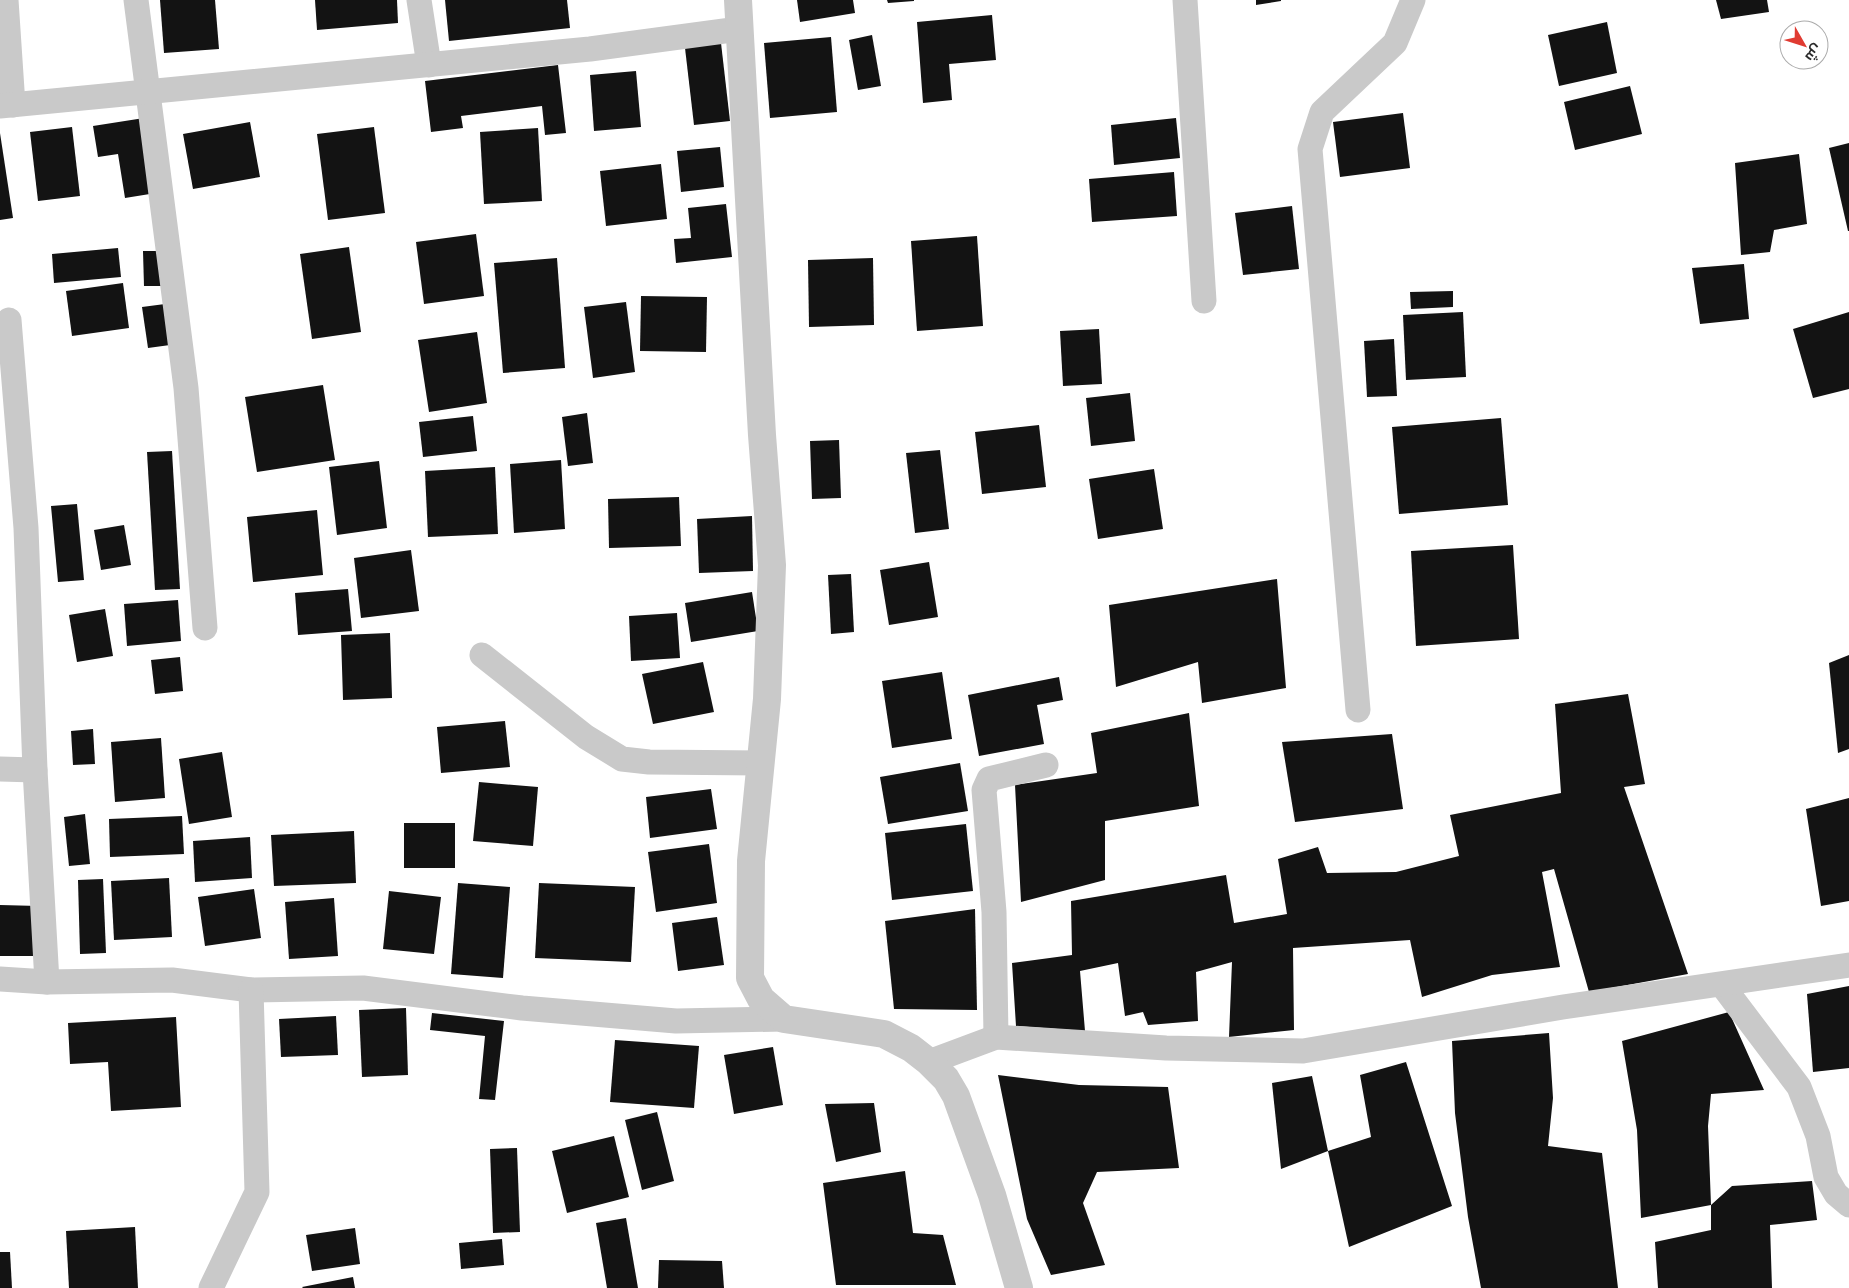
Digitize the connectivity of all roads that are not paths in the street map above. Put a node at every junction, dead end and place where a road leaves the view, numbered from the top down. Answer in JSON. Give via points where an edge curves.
{"nodes":[{"id":1,"x":6,"y":0,"type":"edge"},
{"id":2,"x":136,"y":0,"type":"edge"},
{"id":3,"x":419,"y":0,"type":"edge"},
{"id":4,"x":738,"y":0,"type":"edge"},
{"id":5,"x":1185,"y":0,"type":"edge"},
{"id":6,"x":1413,"y":0,"type":"edge"},
{"id":7,"x":739,"y":29,"type":"junction"},
{"id":8,"x":428,"y":65,"type":"junction"},
{"id":9,"x":147,"y":92,"type":"junction"},
{"id":10,"x":6,"y":106,"type":"edge"},
{"id":11,"x":1204,"y":302,"type":"dead end"},
{"id":12,"x":9,"y":320,"type":"dead end"},
{"id":13,"x":205,"y":628,"type":"dead end"},
{"id":14,"x":482,"y":655,"type":"dead end"},
{"id":15,"x":1358,"y":710,"type":"dead end"},
{"id":16,"x":761,"y":763,"type":"junction"},
{"id":17,"x":1046,"y":765,"type":"dead end"},
{"id":18,"x":0,"y":769,"type":"edge"},
{"id":19,"x":35,"y":770,"type":"junction"},
{"id":20,"x":1849,"y":965,"type":"edge"},
{"id":21,"x":0,"y":979,"type":"edge"},
{"id":22,"x":47,"y":982,"type":"junction"},
{"id":23,"x":1722,"y":985,"type":"junction"},
{"id":24,"x":251,"y":990,"type":"junction"},
{"id":25,"x":784,"y":1019,"type":"junction"},
{"id":26,"x":996,"y":1037,"type":"junction"},
{"id":27,"x":929,"y":1062,"type":"junction"},
{"id":28,"x":1849,"y":1206,"type":"edge"},
{"id":29,"x":211,"y":1288,"type":"edge"},
{"id":30,"x":1019,"y":1288,"type":"edge"}],
"edges":[{"from":1,"to":10,"type":"street"},
{"from":2,"to":9,"type":"street"},
{"from":3,"to":8,"type":"street"},
{"from":4,"to":7,"type":"street"},
{"from":5,"to":11,"type":"street"},
{"from":6,"to":15,"type":"street","via":[[1395,43],[1322,112],[1310,149]]},
{"from":7,"to":8,"type":"street","via":[[590,49]]},
{"from":7,"to":16,"type":"street","via":[[772,565]]},
{"from":8,"to":9,"type":"street"},
{"from":9,"to":10,"type":"street"},
{"from":9,"to":13,"type":"street","via":[[186,388]]},
{"from":12,"to":19,"type":"street","via":[[26,528]]},
{"from":14,"to":16,"type":"street","via":[[586,738],[622,759]]},
{"from":16,"to":25,"type":"street","via":[[751,861],[750,978],[761,1000]]},
{"from":17,"to":26,"type":"street","via":[[989,778],[984,790],[994,912]]},
{"from":18,"to":19,"type":"street"},
{"from":19,"to":22,"type":"street"},
{"from":20,"to":23,"type":"street"},
{"from":21,"to":22,"type":"street"},
{"from":22,"to":24,"type":"street","via":[[172,980]]},
{"from":23,"to":26,"type":"street","via":[[1563,1007],[1304,1051],[1166,1048]]},
{"from":23,"to":28,"type":"street","via":[[1799,1087],[1818,1136],[1826,1177],[1836,1194]]},
{"from":24,"to":25,"type":"street","via":[[363,988],[522,1008],[676,1021]]},
{"from":24,"to":29,"type":"street","via":[[257,1192]]},
{"from":25,"to":27,"type":"street","via":[[884,1034]]},
{"from":26,"to":27,"type":"street"},
{"from":27,"to":30,"type":"street","via":[[946,1079],[956,1096],[992,1195]]}]}
